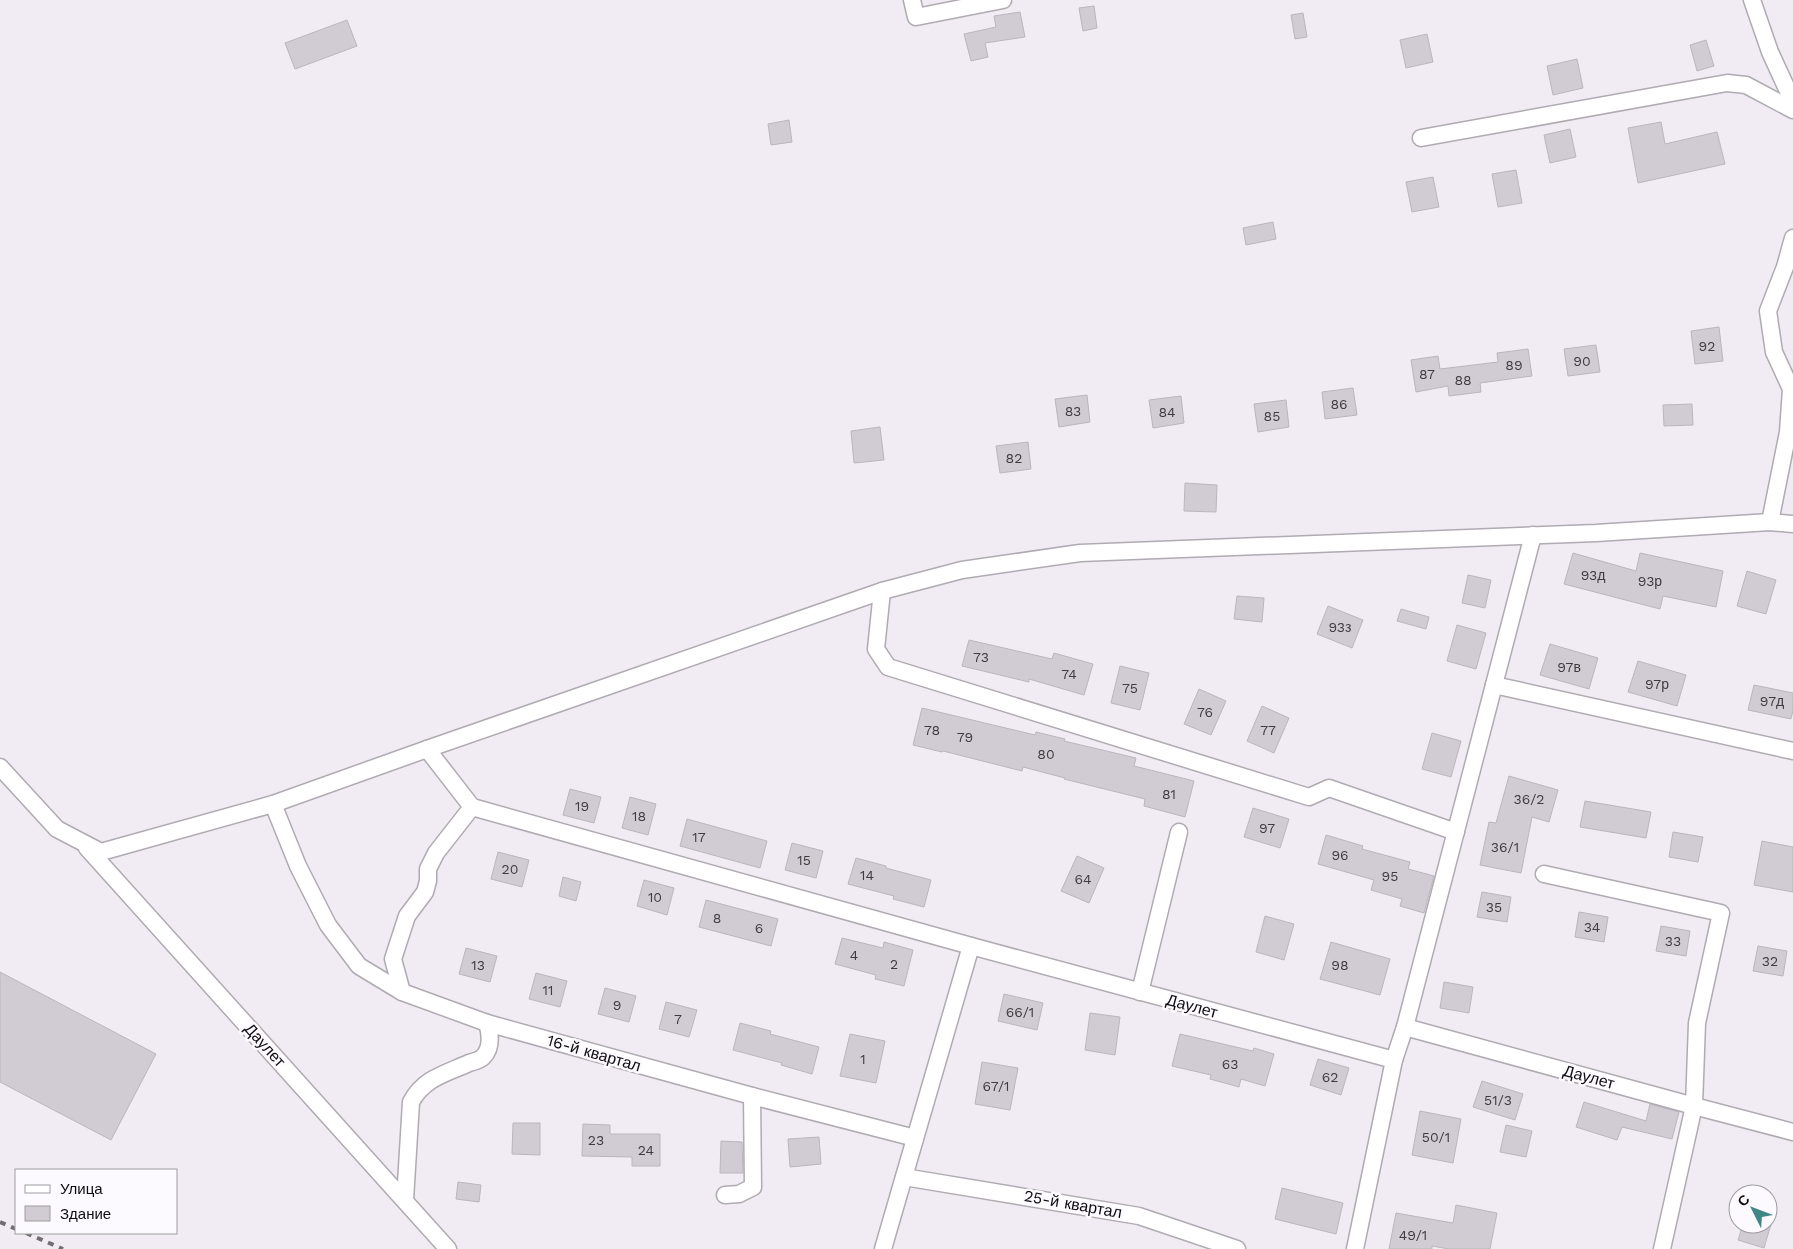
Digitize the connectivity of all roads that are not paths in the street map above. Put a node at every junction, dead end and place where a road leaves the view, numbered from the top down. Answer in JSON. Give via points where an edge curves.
{"nodes":[{"id":1,"x":912,"y":0,"type":"edge"},
{"id":2,"x":1003,"y":0,"type":"edge"},
{"id":3,"x":1752,"y":0,"type":"edge"},
{"id":4,"x":1793,"y":102,"type":"edge"},
{"id":5,"x":1793,"y":110,"type":"edge"},
{"id":6,"x":1421,"y":138,"type":"dead end"},
{"id":7,"x":1793,"y":238,"type":"edge"},
{"id":8,"x":1770,"y":522,"type":"junction"},
{"id":9,"x":1793,"y":524,"type":"edge"},
{"id":10,"x":1533,"y":535,"type":"junction"},
{"id":11,"x":882,"y":591,"type":"junction"},
{"id":12,"x":1494,"y":685,"type":"junction"},
{"id":13,"x":427,"y":749,"type":"junction"},
{"id":14,"x":1793,"y":750,"type":"edge"},
{"id":15,"x":0,"y":767,"type":"edge"},
{"id":16,"x":273,"y":804,"type":"junction"},
{"id":17,"x":472,"y":807,"type":"junction"},
{"id":18,"x":1179,"y":832,"type":"dead end"},
{"id":19,"x":1456,"y":832,"type":"junction"},
{"id":20,"x":82,"y":842,"type":"junction"},
{"id":21,"x":1544,"y":874,"type":"dead end"},
{"id":22,"x":971,"y":946,"type":"junction"},
{"id":23,"x":402,"y":992,"type":"junction"},
{"id":24,"x":1140,"y":992,"type":"junction"},
{"id":25,"x":487,"y":1023,"type":"junction"},
{"id":26,"x":1405,"y":1027,"type":"junction"},
{"id":27,"x":1394,"y":1060,"type":"junction"},
{"id":28,"x":752,"y":1096,"type":"junction"},
{"id":29,"x":1694,"y":1106,"type":"junction"},
{"id":30,"x":1793,"y":1132,"type":"edge"},
{"id":31,"x":916,"y":1138,"type":"junction"},
{"id":32,"x":904,"y":1177,"type":"junction"},
{"id":33,"x":725,"y":1195,"type":"dead end"},
{"id":34,"x":405,"y":1200,"type":"junction"},
{"id":35,"x":448,"y":1249,"type":"edge"},
{"id":36,"x":883,"y":1249,"type":"edge"},
{"id":37,"x":1237,"y":1249,"type":"edge"},
{"id":38,"x":1355,"y":1249,"type":"edge"},
{"id":39,"x":1662,"y":1249,"type":"edge"}],
"edges":[{"from":1,"to":2,"type":"street","via":[[916,17]]},
{"from":3,"to":4,"type":"street","via":[[1770,52]]},
{"from":5,"to":6,"type":"street","via":[[1746,85],[1727,83]]},
{"from":7,"to":8,"type":"street","via":[[1768,312],[1774,352],[1791,389],[1788,432]]},
{"from":8,"to":9,"type":"street"},
{"from":8,"to":10,"type":"street"},
{"from":10,"to":11,"type":"street","via":[[1080,553],[962,570]]},
{"from":10,"to":12,"type":"street"},
{"from":11,"to":13,"type":"street"},
{"from":11,"to":19,"type":"street","via":[[876,649],[888,666],[1309,797],[1329,788]]},
{"from":12,"to":14,"type":"street"},
{"from":12,"to":19,"type":"street"},
{"from":13,"to":16,"type":"street"},
{"from":13,"to":17,"type":"street"},
{"from":15,"to":20,"type":"street","via":[[57,829]]},
{"from":16,"to":20,"type":"street","via":[[102,852]]},
{"from":16,"to":23,"type":"street","name":"16-й квартал","via":[[298,866],[328,925],[359,966]]},
{"from":17,"to":22,"type":"street","name":"Даулет"},
{"from":17,"to":23,"type":"street","via":[[436,852],[428,869],[425,892],[407,916],[393,959]]},
{"from":18,"to":24,"type":"street"},
{"from":19,"to":26,"type":"street"},
{"from":20,"to":34,"type":"street","name":"Даулет"},
{"from":21,"to":29,"type":"street","via":[[1721,913],[1697,1023]]},
{"from":22,"to":24,"type":"street","name":"Даулет"},
{"from":22,"to":31,"type":"street"},
{"from":23,"to":25,"type":"street","name":"16-й квартал"},
{"from":24,"to":27,"type":"street","name":"Даулет"},
{"from":25,"to":28,"type":"street","name":"16-й квартал"},
{"from":25,"to":34,"type":"street","via":[[490,1044],[483,1056],[432,1080],[418,1090],[411,1102]]},
{"from":26,"to":27,"type":"street"},
{"from":26,"to":29,"type":"street","name":"Даулет"},
{"from":27,"to":38,"type":"street"},
{"from":28,"to":31,"type":"street","name":"16-й квартал"},
{"from":28,"to":33,"type":"street","via":[[753,1187],[739,1194]]},
{"from":29,"to":30,"type":"street","name":"Даулет"},
{"from":29,"to":39,"type":"street"},
{"from":31,"to":32,"type":"street"},
{"from":32,"to":36,"type":"street"},
{"from":32,"to":37,"type":"street","name":"25-й квартал","via":[[1139,1216]]},
{"from":34,"to":35,"type":"street","name":"Даулет"}]}
